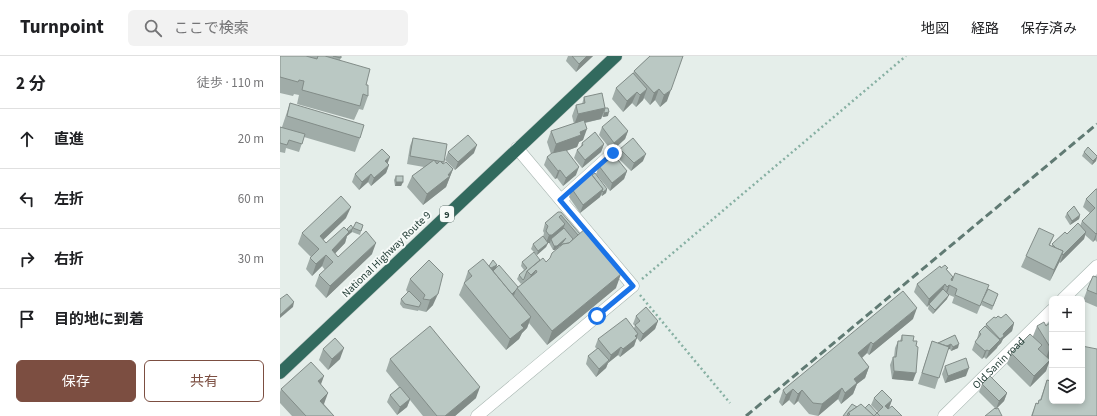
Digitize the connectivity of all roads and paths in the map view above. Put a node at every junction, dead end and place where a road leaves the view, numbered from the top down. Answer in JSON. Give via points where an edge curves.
{"nodes":[{"id":1,"x":616,"y":56,"type":"edge"},
{"id":2,"x":906,"y":56,"type":"edge"},
{"id":3,"x":517,"y":148,"type":"junction"},
{"id":4,"x":613,"y":153,"type":"dead end"},
{"id":5,"x":560,"y":200,"type":"junction"},
{"id":6,"x":1097,"y":266,"type":"edge"},
{"id":7,"x":633,"y":286,"type":"junction"},
{"id":8,"x":1066,"y":296,"type":"edge"},
{"id":9,"x":1049,"y":313,"type":"edge"},
{"id":10,"x":280,"y":373,"type":"edge"},
{"id":11,"x":730,"y":403,"type":"dead end"},
{"id":12,"x":477,"y":416,"type":"edge"},
{"id":13,"x":944,"y":416,"type":"edge"}],
"edges":[{"from":1,"to":3,"type":"highway","name":"National Highway Route 9","number":"9"},
{"from":2,"to":7,"type":"path"},
{"from":3,"to":5,"type":"street"},
{"from":3,"to":10,"type":"highway","name":"National Highway Route 9","number":"9"},
{"from":4,"to":5,"type":"street"},
{"from":5,"to":7,"type":"street"},
{"from":6,"to":8,"type":"street"},
{"from":7,"to":11,"type":"path"},
{"from":7,"to":12,"type":"street"},
{"from":9,"to":13,"type":"street","name":"Old Sanin road"}]}
